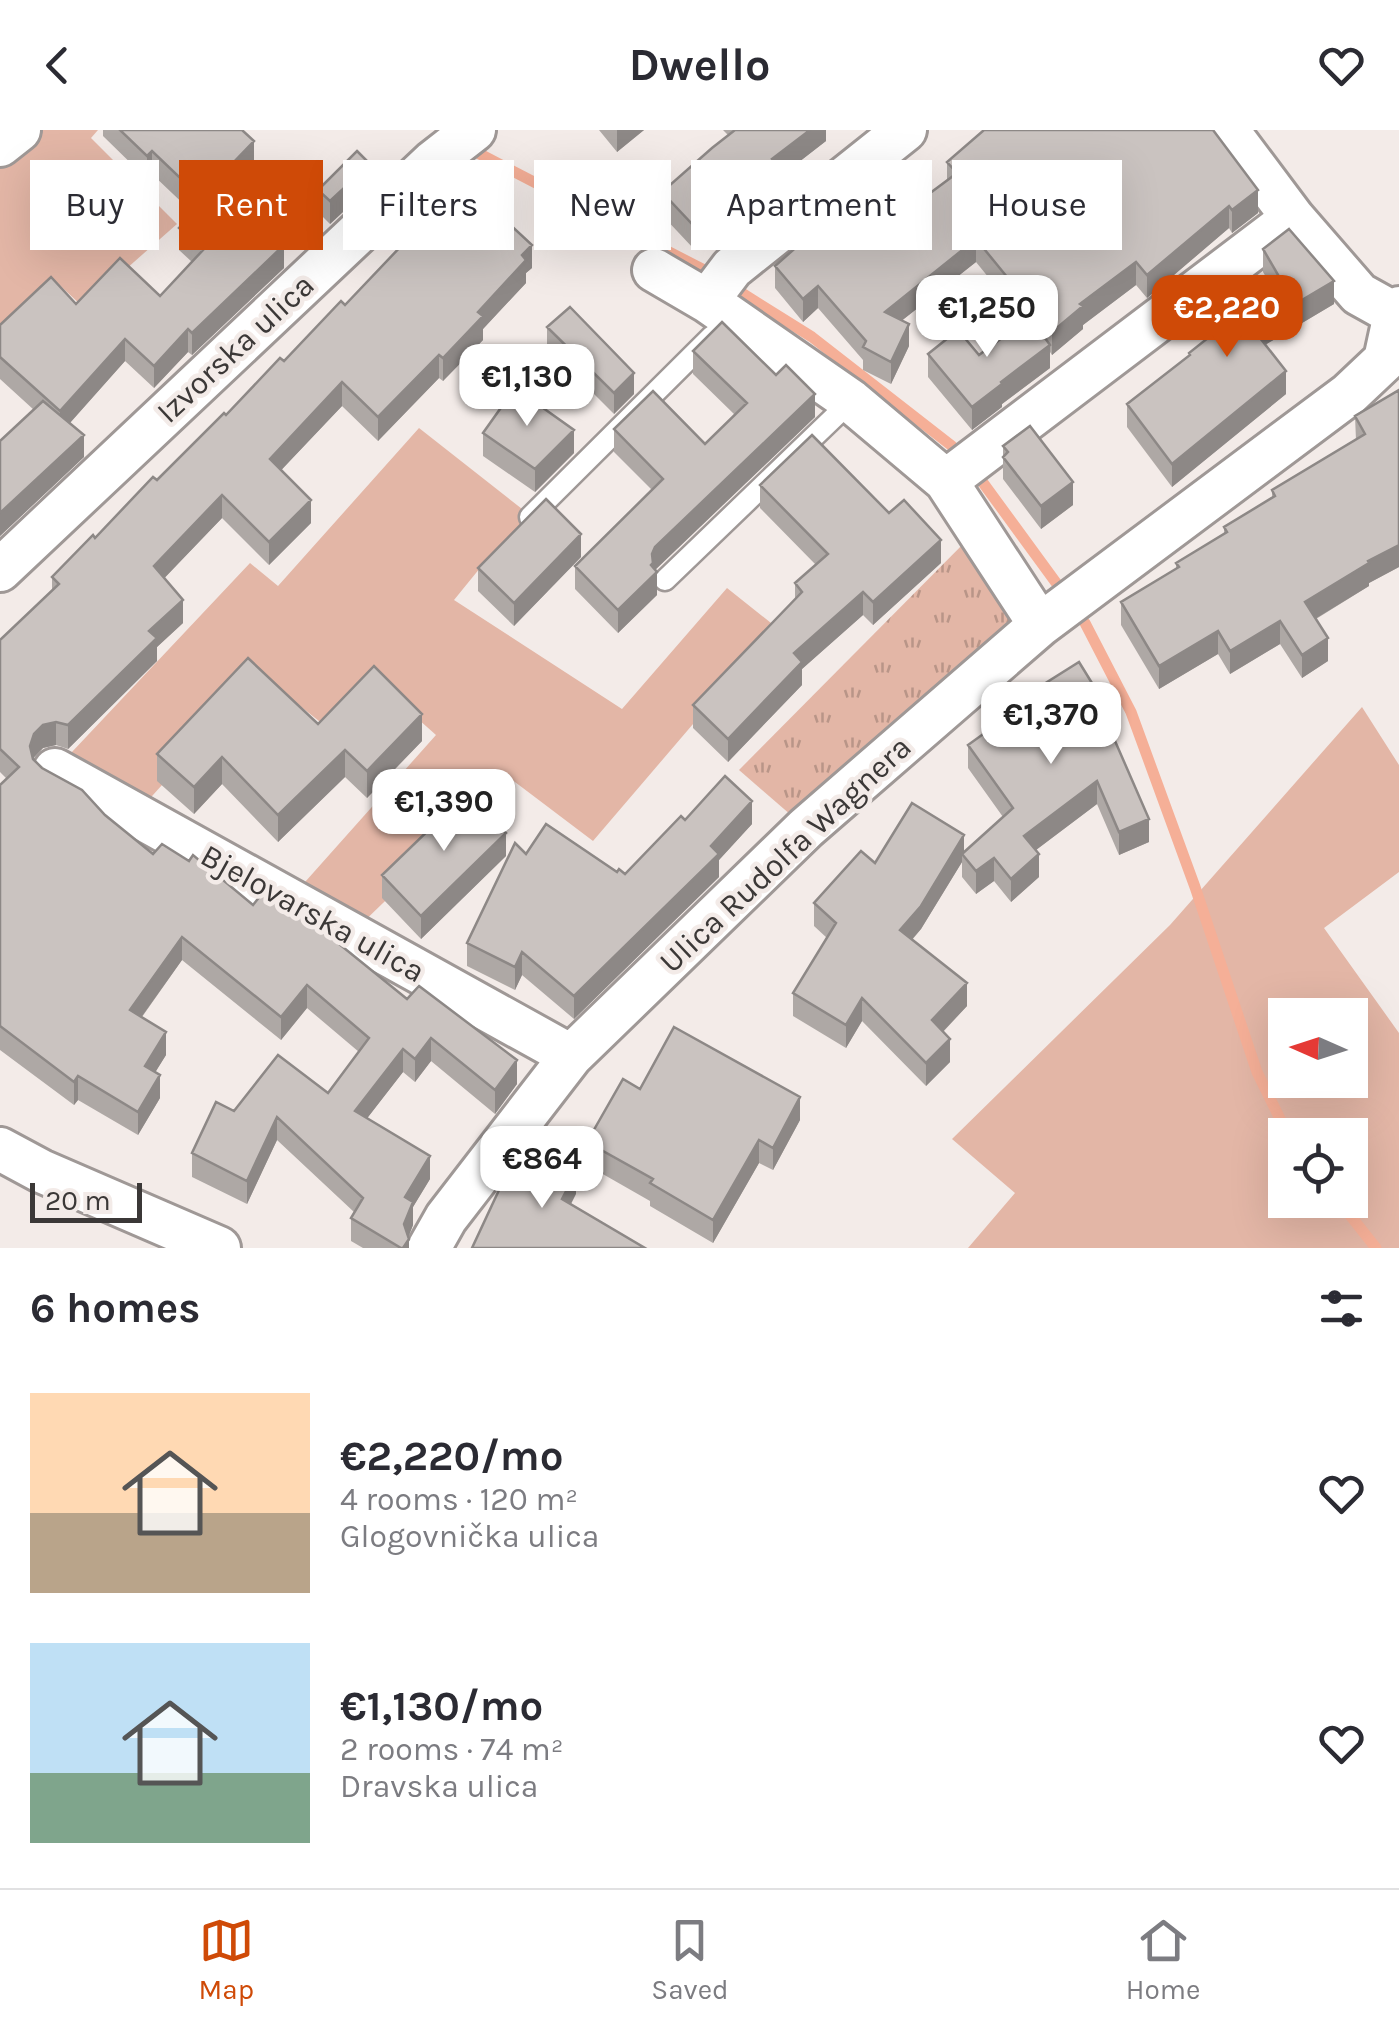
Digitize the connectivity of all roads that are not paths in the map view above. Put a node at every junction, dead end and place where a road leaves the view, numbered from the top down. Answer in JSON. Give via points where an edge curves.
{"nodes":[{"id":1,"x":19,"y":130,"type":"edge"},
{"id":2,"x":474,"y":130,"type":"edge"},
{"id":3,"x":906,"y":130,"type":"edge"},
{"id":4,"x":1227,"y":130,"type":"edge"},
{"id":5,"x":0,"y":145,"type":"edge"},
{"id":6,"x":1293,"y":218,"type":"junction"},
{"id":7,"x":654,"y":270,"type":"dead end"},
{"id":8,"x":719,"y":309,"type":"junction"},
{"id":9,"x":1397,"y":311,"type":"edge"},
{"id":10,"x":851,"y":401,"type":"junction"},
{"id":11,"x":946,"y":481,"type":"junction"},
{"id":12,"x":517,"y":529,"type":"edge"},
{"id":13,"x":0,"y":570,"type":"edge"},
{"id":14,"x":665,"y":580,"type":"dead end"},
{"id":15,"x":1040,"y":624,"type":"junction"},
{"id":16,"x":54,"y":770,"type":"edge"},
{"id":17,"x":571,"y":1056,"type":"junction"},
{"id":18,"x":0,"y":1149,"type":"edge"},
{"id":19,"x":219,"y":1248,"type":"edge"},
{"id":20,"x":430,"y":1248,"type":"edge"}],
"edges":[{"from":1,"to":5,"type":"street"},
{"from":2,"to":13,"type":"street","name":"Izvorska ulica"},
{"from":3,"to":8,"type":"street","via":[[732,268]]},
{"from":4,"to":6,"type":"street"},
{"from":6,"to":9,"type":"street","via":[[1359,294]]},
{"from":6,"to":11,"type":"street"},
{"from":7,"to":8,"type":"street"},
{"from":8,"to":10,"type":"street"},
{"from":8,"to":12,"type":"lane"},
{"from":9,"to":15,"type":"street","name":"Ulica Rudolfa Wagnera","via":[[1385,360],[1349,394]]},
{"from":10,"to":11,"type":"street"},
{"from":10,"to":14,"type":"lane"},
{"from":11,"to":15,"type":"street"},
{"from":15,"to":17,"type":"street","name":"Ulica Rudolfa Wagnera","via":[[806,828]]},
{"from":16,"to":17,"type":"street","name":"Bjelovarska ulica"},
{"from":17,"to":20,"type":"street","name":"Ulica Rudolfa Wagnera"},
{"from":18,"to":19,"type":"street"}]}
